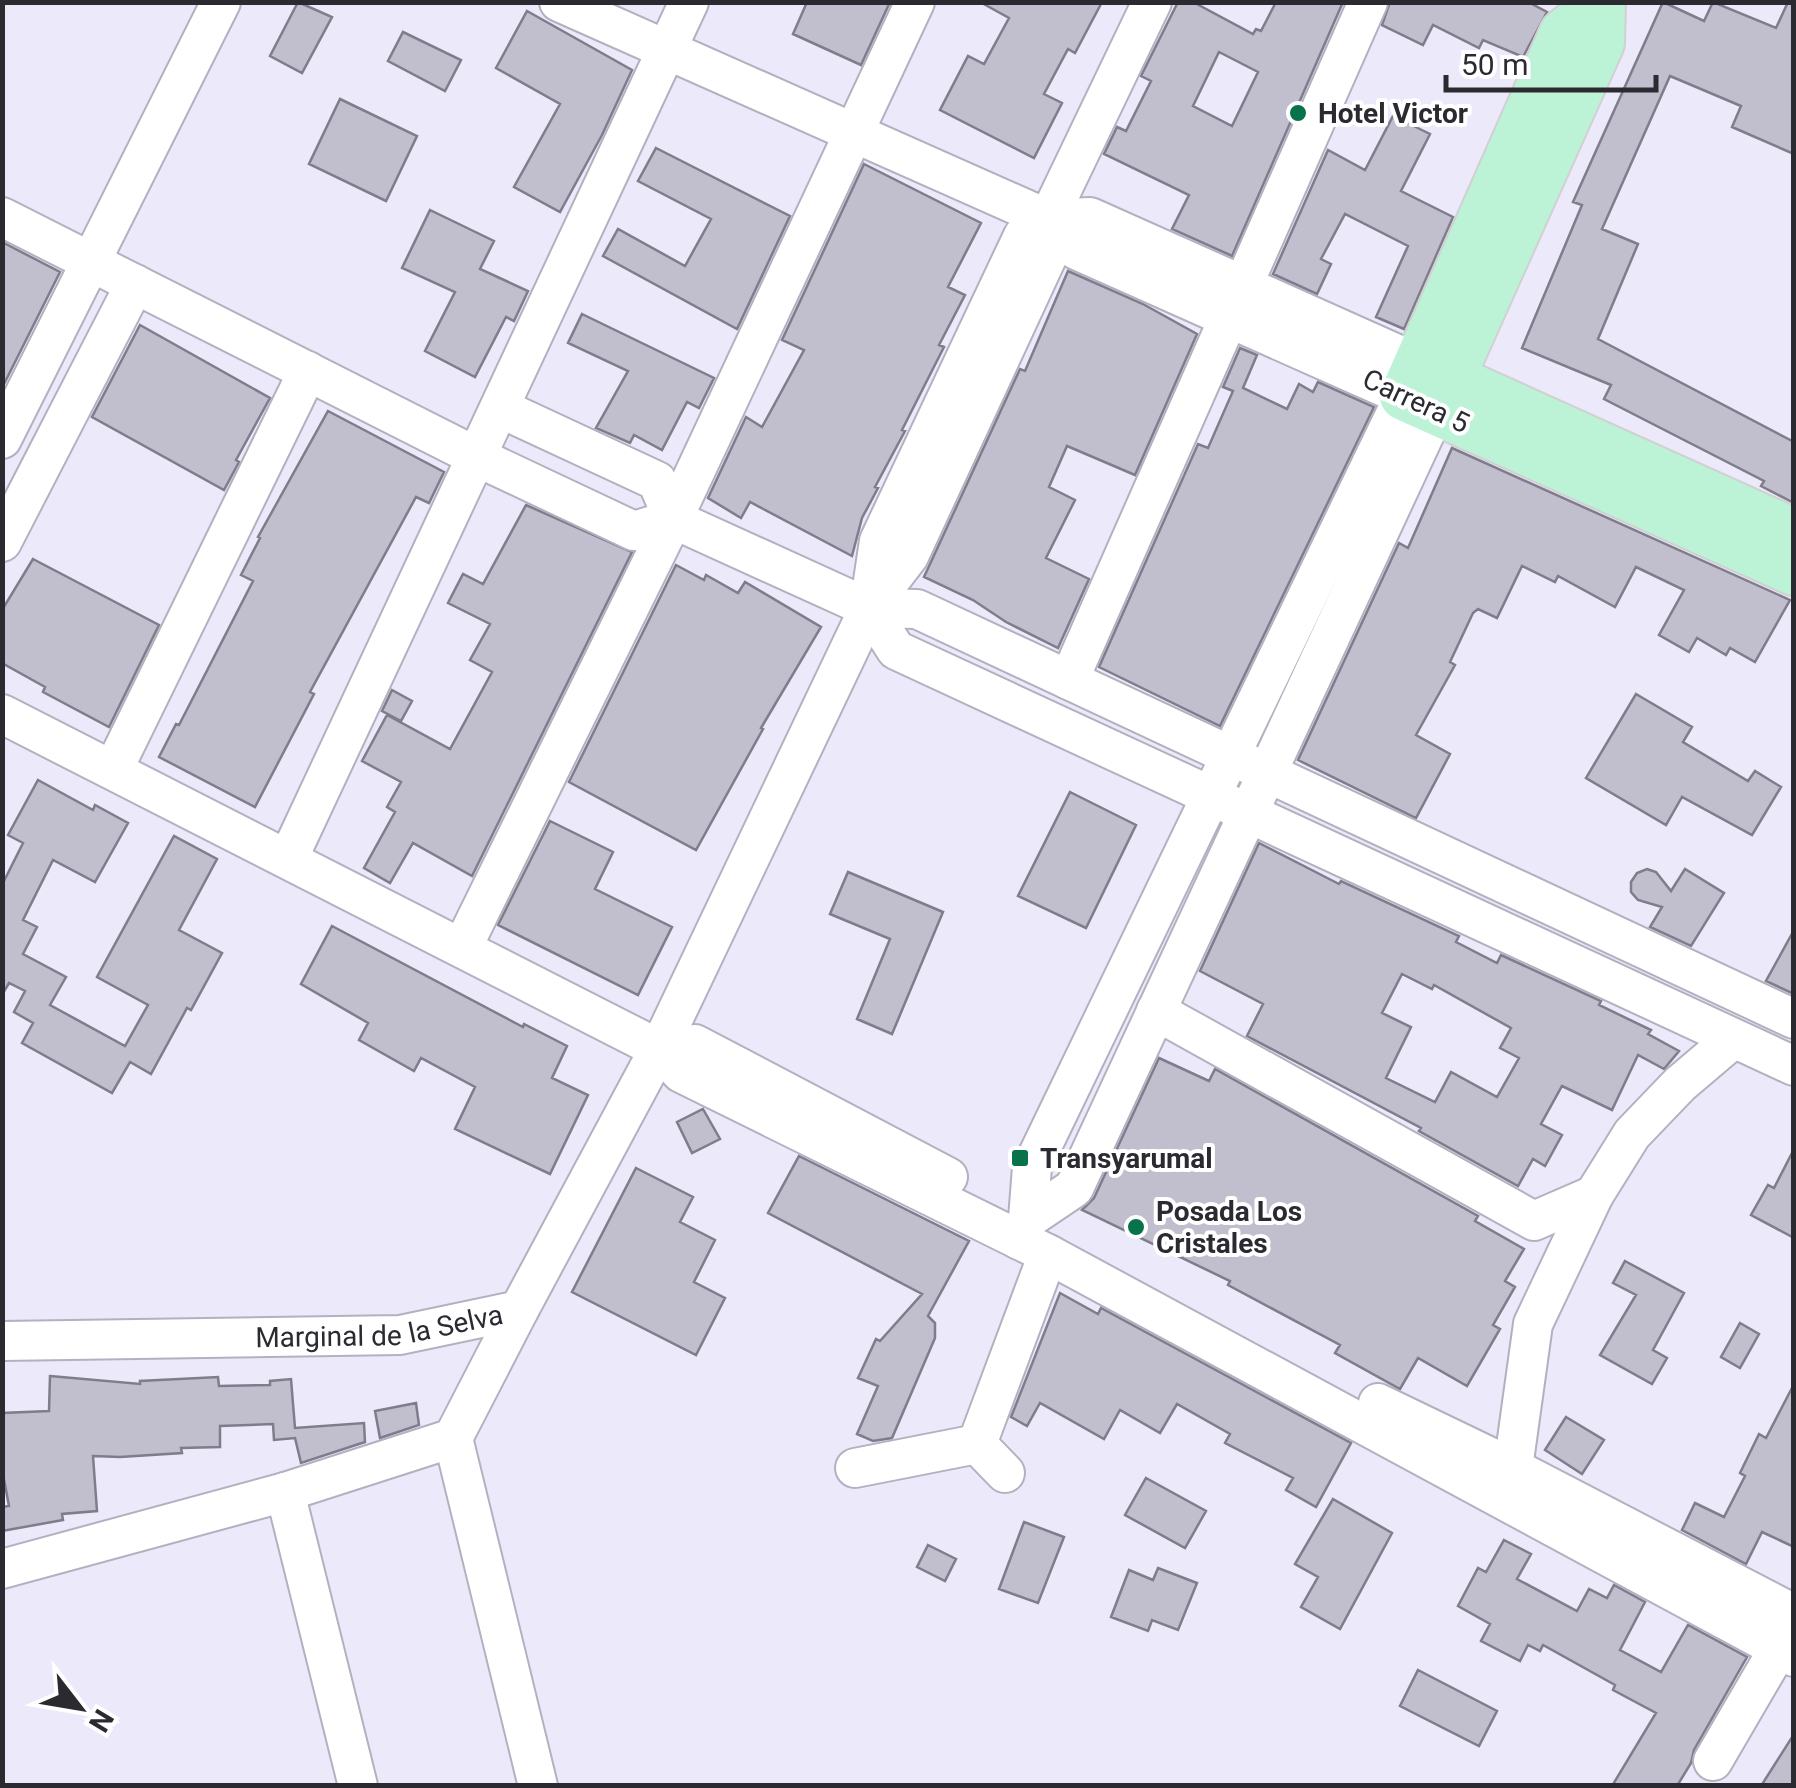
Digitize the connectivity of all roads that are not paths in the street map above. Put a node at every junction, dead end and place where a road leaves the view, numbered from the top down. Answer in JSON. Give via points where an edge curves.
{"nodes":[{"id":1,"x":221,"y":2,"type":"edge"},
{"id":2,"x":559,"y":2,"type":"edge"},
{"id":3,"x":689,"y":2,"type":"edge"},
{"id":4,"x":915,"y":2,"type":"edge"},
{"id":5,"x":1152,"y":2,"type":"edge"},
{"id":6,"x":1368,"y":2,"type":"edge"},
{"id":7,"x":1598,"y":4,"type":"edge"},
{"id":8,"x":666,"y":50,"type":"junction"},
{"id":9,"x":853,"y":133,"type":"junction"},
{"id":10,"x":2,"y":217,"type":"edge"},
{"id":11,"x":1048,"y":219,"type":"junction"},
{"id":12,"x":92,"y":262,"type":"junction"},
{"id":13,"x":135,"y":284,"type":"junction"},
{"id":14,"x":1237,"y":300,"type":"junction"},
{"id":15,"x":308,"y":372,"type":"junction"},
{"id":16,"x":1426,"y":387,"type":"junction"},
{"id":17,"x":500,"y":408,"type":"junction"},
{"id":18,"x":2,"y":439,"type":"edge"},
{"id":19,"x":477,"y":457,"type":"junction"},
{"id":20,"x":673,"y":519,"type":"junction"},
{"id":21,"x":1794,"y":533,"type":"edge"},
{"id":22,"x":2,"y":542,"type":"edge"},
{"id":23,"x":1794,"y":571,"type":"edge"},
{"id":24,"x":869,"y":608,"type":"junction"},
{"id":25,"x":1068,"y":680,"type":"junction"},
{"id":26,"x":2,"y":714,"type":"edge"},
{"id":27,"x":1230,"y":755,"type":"junction"},
{"id":28,"x":113,"y":770,"type":"junction"},
{"id":29,"x":1267,"y":773,"type":"junction"},
{"id":30,"x":1210,"y":796,"type":"junction"},
{"id":31,"x":1249,"y":813,"type":"junction"},
{"id":32,"x":288,"y":859,"type":"junction"},
{"id":33,"x":462,"y":948,"type":"junction"},
{"id":34,"x":1156,"y":1011,"type":"junction"},
{"id":35,"x":1794,"y":1019,"type":"edge"},
{"id":36,"x":1733,"y":1040,"type":"junction"},
{"id":37,"x":659,"y":1049,"type":"junction"},
{"id":38,"x":1794,"y":1066,"type":"edge"},
{"id":39,"x":1594,"y":1196,"type":"junction"},
{"id":40,"x":1032,"y":1238,"type":"junction"},
{"id":41,"x":519,"y":1310,"type":"junction"},
{"id":42,"x":2,"y":1340,"type":"edge"},
{"id":43,"x":454,"y":1438,"type":"junction"},
{"id":44,"x":977,"y":1444,"type":"junction"},
{"id":45,"x":855,"y":1468,"type":"dead end"},
{"id":46,"x":1513,"y":1468,"type":"junction"},
{"id":47,"x":1005,"y":1473,"type":"dead end"},
{"id":48,"x":285,"y":1492,"type":"junction"},
{"id":49,"x":2,"y":1569,"type":"edge"},
{"id":50,"x":1794,"y":1614,"type":"edge"},
{"id":51,"x":1789,"y":1643,"type":"edge"},
{"id":52,"x":1713,"y":1761,"type":"dead end"},
{"id":53,"x":358,"y":1786,"type":"edge"},
{"id":54,"x":538,"y":1786,"type":"edge"}],
"edges":[{"from":1,"to":12,"type":"street"},
{"from":2,"to":8,"type":"street","name":"Carrera 5"},
{"from":3,"to":8,"type":"street"},
{"from":4,"to":9,"type":"street"},
{"from":5,"to":11,"type":"street","name":"Marginal de la Selva"},
{"from":6,"to":14,"type":"street"},
{"from":7,"to":16,"type":"main road","via":[[1600,44]]},
{"from":8,"to":9,"type":"street","name":"Carrera 5"},
{"from":8,"to":17,"type":"street"},
{"from":9,"to":11,"type":"street","name":"Carrera 5"},
{"from":9,"to":20,"type":"street"},
{"from":10,"to":12,"type":"street"},
{"from":11,"to":14,"type":"street","name":"Carrera 5","via":[[1076,250]]},
{"from":11,"to":24,"type":"street","name":"Marginal de la Selva","via":[[1050,251],[909,556]]},
{"from":12,"to":13,"type":"street"},
{"from":12,"to":18,"type":"street"},
{"from":13,"to":15,"type":"street"},
{"from":13,"to":22,"type":"street"},
{"from":14,"to":16,"type":"street","name":"Carrera 5"},
{"from":14,"to":25,"type":"street"},
{"from":15,"to":19,"type":"street"},
{"from":15,"to":28,"type":"street"},
{"from":16,"to":21,"type":"main road","name":"Carrera 5"},
{"from":16,"to":23,"type":"main road","name":"Carrera 5"},
{"from":16,"to":27,"type":"street"},
{"from":16,"to":29,"type":"street"},
{"from":17,"to":19,"type":"street"},
{"from":17,"to":20,"type":"street","via":[[657,481]]},
{"from":19,"to":20,"type":"street","via":[[634,531]]},
{"from":19,"to":32,"type":"street"},
{"from":20,"to":24,"type":"street"},
{"from":20,"to":33,"type":"street"},
{"from":24,"to":25,"type":"street","via":[[917,609]]},
{"from":24,"to":30,"type":"street","via":[[896,650]]},
{"from":24,"to":37,"type":"street","name":"Marginal de la Selva"},
{"from":25,"to":27,"type":"street"},
{"from":26,"to":28,"type":"street"},
{"from":27,"to":29,"type":"street"},
{"from":27,"to":30,"type":"street"},
{"from":28,"to":32,"type":"street"},
{"from":29,"to":31,"type":"street"},
{"from":29,"to":35,"type":"street"},
{"from":30,"to":31,"type":"street"},
{"from":30,"to":40,"type":"street","via":[[1032,1167]]},
{"from":31,"to":34,"type":"street"},
{"from":31,"to":36,"type":"street"},
{"from":32,"to":33,"type":"street"},
{"from":33,"to":37,"type":"street"},
{"from":34,"to":39,"type":"street","via":[[1534,1220]]},
{"from":34,"to":40,"type":"street","via":[[1074,1188]]},
{"from":36,"to":38,"type":"street"},
{"from":36,"to":39,"type":"street","via":[[1632,1134]]},
{"from":37,"to":40,"type":"street","via":[[695,1044]]},
{"from":37,"to":41,"type":"street","name":"Marginal de la Selva"},
{"from":39,"to":46,"type":"street","via":[[1533,1324]]},
{"from":40,"to":44,"type":"street"},
{"from":40,"to":46,"type":"street"},
{"from":40,"to":51,"type":"street"},
{"from":41,"to":42,"type":"street","name":"Marginal de la Selva","via":[[400,1335]]},
{"from":41,"to":43,"type":"street"},
{"from":43,"to":48,"type":"street"},
{"from":43,"to":54,"type":"street"},
{"from":44,"to":45,"type":"street"},
{"from":44,"to":47,"type":"street"},
{"from":46,"to":50,"type":"street"},
{"from":48,"to":49,"type":"street"},
{"from":48,"to":53,"type":"street"},
{"from":51,"to":52,"type":"street"}]}
